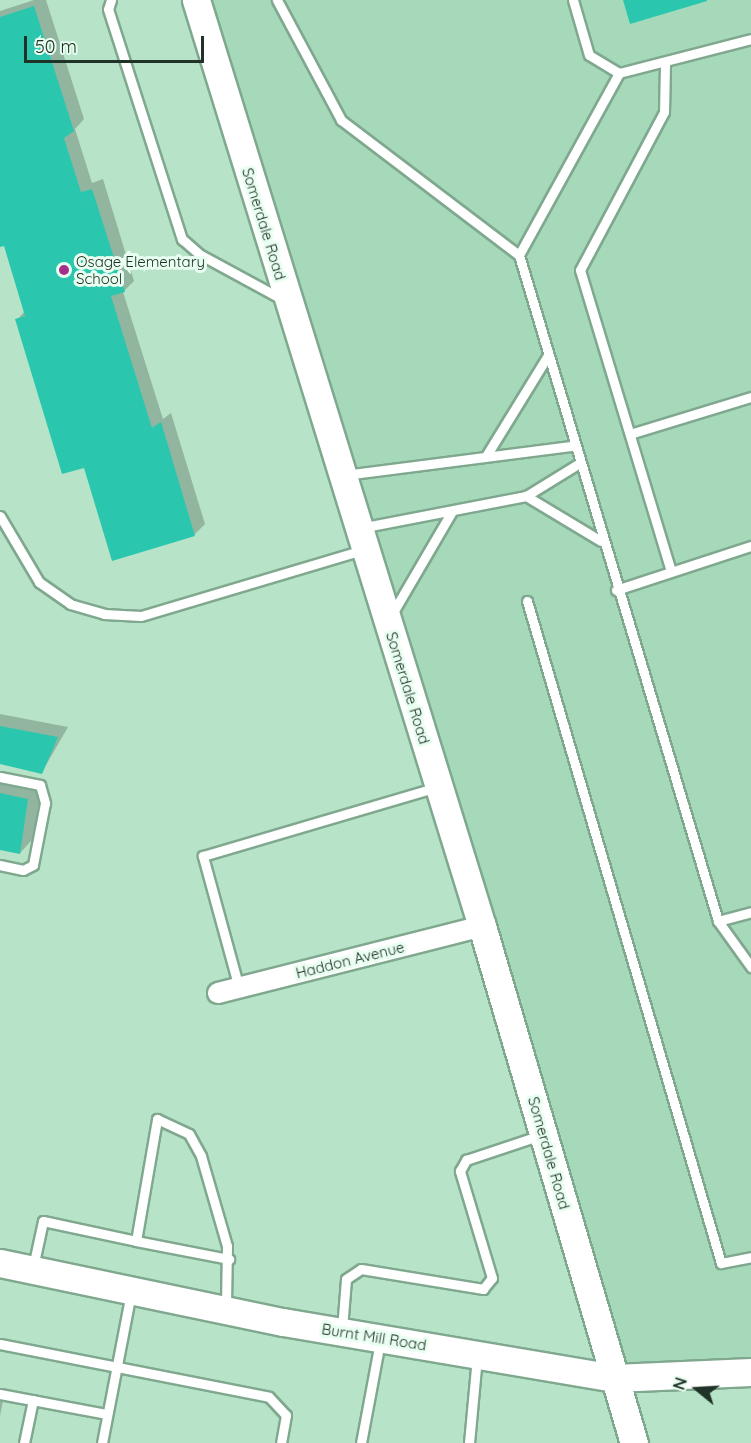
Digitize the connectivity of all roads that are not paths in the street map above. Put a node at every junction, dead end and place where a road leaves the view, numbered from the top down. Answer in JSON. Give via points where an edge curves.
{"nodes":[{"id":1,"x":111,"y":0,"type":"edge"},
{"id":2,"x":196,"y":0,"type":"edge"},
{"id":3,"x":277,"y":0,"type":"edge"},
{"id":4,"x":573,"y":0,"type":"edge"},
{"id":5,"x":751,"y":39,"type":"edge"},
{"id":6,"x":665,"y":64,"type":"junction"},
{"id":7,"x":619,"y":73,"type":"junction"},
{"id":8,"x":519,"y":255,"type":"junction"},
{"id":9,"x":288,"y":302,"type":"junction"},
{"id":10,"x":548,"y":357,"type":"junction"},
{"id":11,"x":751,"y":397,"type":"edge"},
{"id":12,"x":630,"y":434,"type":"junction"},
{"id":13,"x":572,"y":447,"type":"junction"},
{"id":14,"x":486,"y":456,"type":"junction"},
{"id":15,"x":578,"y":464,"type":"junction"},
{"id":16,"x":342,"y":475,"type":"junction"},
{"id":17,"x":526,"y":496,"type":"junction"},
{"id":18,"x":451,"y":513,"type":"junction"},
{"id":19,"x":0,"y":516,"type":"edge"},
{"id":20,"x":361,"y":539,"type":"junction"},
{"id":21,"x":601,"y":541,"type":"junction"},
{"id":22,"x":751,"y":546,"type":"edge"},
{"id":23,"x":671,"y":572,"type":"junction"},
{"id":24,"x":616,"y":590,"type":"junction"},
{"id":25,"x":528,"y":600,"type":"dead end"},
{"id":26,"x":387,"y":621,"type":"junction"},
{"id":27,"x":0,"y":777,"type":"edge"},
{"id":28,"x":439,"y":787,"type":"junction"},
{"id":29,"x":0,"y":865,"type":"edge"},
{"id":30,"x":751,"y":912,"type":"edge"},
{"id":31,"x":718,"y":921,"type":"junction"},
{"id":32,"x":482,"y":926,"type":"junction"},
{"id":33,"x":751,"y":967,"type":"edge"},
{"id":34,"x":239,"y":988,"type":"junction"},
{"id":35,"x":218,"y":993,"type":"dead end"},
{"id":36,"x":543,"y":1134,"type":"junction"},
{"id":37,"x":136,"y":1241,"type":"junction"},
{"id":38,"x":751,"y":1257,"type":"edge"},
{"id":39,"x":229,"y":1259,"type":"junction"},
{"id":40,"x":0,"y":1263,"type":"edge"},
{"id":41,"x":32,"y":1269,"type":"junction"},
{"id":42,"x":132,"y":1290,"type":"junction"},
{"id":43,"x":226,"y":1310,"type":"junction"},
{"id":44,"x":341,"y":1332,"type":"junction"},
{"id":45,"x":380,"y":1338,"type":"junction"},
{"id":46,"x":0,"y":1344,"type":"edge"},
{"id":47,"x":477,"y":1354,"type":"junction"},
{"id":48,"x":116,"y":1363,"type":"junction"},
{"id":49,"x":751,"y":1372,"type":"edge"},
{"id":50,"x":614,"y":1377,"type":"junction"},
{"id":51,"x":0,"y":1394,"type":"edge"},
{"id":52,"x":33,"y":1401,"type":"junction"},
{"id":53,"x":107,"y":1414,"type":"junction"},
{"id":54,"x":24,"y":1443,"type":"edge"},
{"id":55,"x":102,"y":1443,"type":"edge"},
{"id":56,"x":281,"y":1443,"type":"edge"},
{"id":57,"x":361,"y":1443,"type":"edge"},
{"id":58,"x":469,"y":1443,"type":"edge"},
{"id":59,"x":634,"y":1443,"type":"edge"}],
"edges":[{"from":1,"to":9,"type":"lane","via":[[108,9],[182,239],[199,254]]},
{"from":2,"to":9,"type":"main road","name":"Somerdale Road"},
{"from":3,"to":8,"type":"lane","via":[[341,120]]},
{"from":4,"to":7,"type":"lane","via":[[589,55]]},
{"from":5,"to":6,"type":"lane"},
{"from":6,"to":7,"type":"lane"},
{"from":6,"to":12,"type":"lane","via":[[664,112],[580,270]]},
{"from":7,"to":8,"type":"lane"},
{"from":8,"to":10,"type":"lane"},
{"from":9,"to":16,"type":"main road","name":"Somerdale Road"},
{"from":10,"to":13,"type":"lane"},
{"from":10,"to":14,"type":"lane"},
{"from":11,"to":12,"type":"lane"},
{"from":12,"to":23,"type":"lane"},
{"from":13,"to":14,"type":"lane"},
{"from":13,"to":15,"type":"lane"},
{"from":14,"to":16,"type":"lane"},
{"from":15,"to":17,"type":"lane"},
{"from":15,"to":21,"type":"lane"},
{"from":16,"to":20,"type":"main road","name":"Somerdale Road"},
{"from":17,"to":18,"type":"lane"},
{"from":17,"to":21,"type":"lane"},
{"from":18,"to":20,"type":"lane"},
{"from":18,"to":26,"type":"lane"},
{"from":19,"to":20,"type":"lane","via":[[39,582],[70,604],[115,615],[141,616]]},
{"from":20,"to":26,"type":"main road","name":"Somerdale Road"},
{"from":21,"to":24,"type":"lane"},
{"from":22,"to":23,"type":"lane"},
{"from":23,"to":24,"type":"lane"},
{"from":24,"to":31,"type":"lane"},
{"from":25,"to":38,"type":"lane","via":[[721,1263]]},
{"from":26,"to":28,"type":"main road","name":"Somerdale Road"},
{"from":27,"to":29,"type":"lane","via":[[40,785],[45,803],[33,865],[23,870]]},
{"from":28,"to":32,"type":"main road","name":"Somerdale Road"},
{"from":28,"to":34,"type":"lane","via":[[202,856]]},
{"from":30,"to":31,"type":"lane"},
{"from":31,"to":33,"type":"lane"},
{"from":32,"to":34,"type":"street","name":"Haddon Avenue"},
{"from":32,"to":36,"type":"main road","name":"Somerdale Road"},
{"from":34,"to":35,"type":"street","name":"Haddon Avenue"},
{"from":36,"to":44,"type":"lane","via":[[466,1160],[460,1171],[492,1278],[483,1289],[361,1269],[346,1279]]},
{"from":36,"to":50,"type":"main road","name":"Somerdale Road"},
{"from":37,"to":39,"type":"lane"},
{"from":37,"to":39,"type":"lane","via":[[157,1119],[189,1134],[216,1199]]},
{"from":37,"to":41,"type":"lane","via":[[43,1221]]},
{"from":39,"to":43,"type":"lane"},
{"from":40,"to":41,"type":"main road","name":"Burnt Mill Road"},
{"from":41,"to":42,"type":"main road","name":"Burnt Mill Road"},
{"from":42,"to":43,"type":"main road","name":"Burnt Mill Road"},
{"from":42,"to":48,"type":"lane"},
{"from":43,"to":44,"type":"main road","name":"Burnt Mill Road"},
{"from":44,"to":45,"type":"main road","name":"Burnt Mill Road"},
{"from":45,"to":47,"type":"main road","name":"Burnt Mill Road"},
{"from":45,"to":57,"type":"lane"},
{"from":46,"to":48,"type":"lane"},
{"from":47,"to":50,"type":"main road","name":"Burnt Mill Road"},
{"from":47,"to":58,"type":"lane"},
{"from":48,"to":53,"type":"lane"},
{"from":48,"to":56,"type":"lane","via":[[269,1397],[286,1415]]},
{"from":49,"to":50,"type":"main road","name":"Burnt Mill Road"},
{"from":50,"to":59,"type":"main road","name":"Somerdale Road"},
{"from":51,"to":52,"type":"lane"},
{"from":52,"to":53,"type":"lane"},
{"from":52,"to":54,"type":"lane"},
{"from":53,"to":55,"type":"lane"}]}
